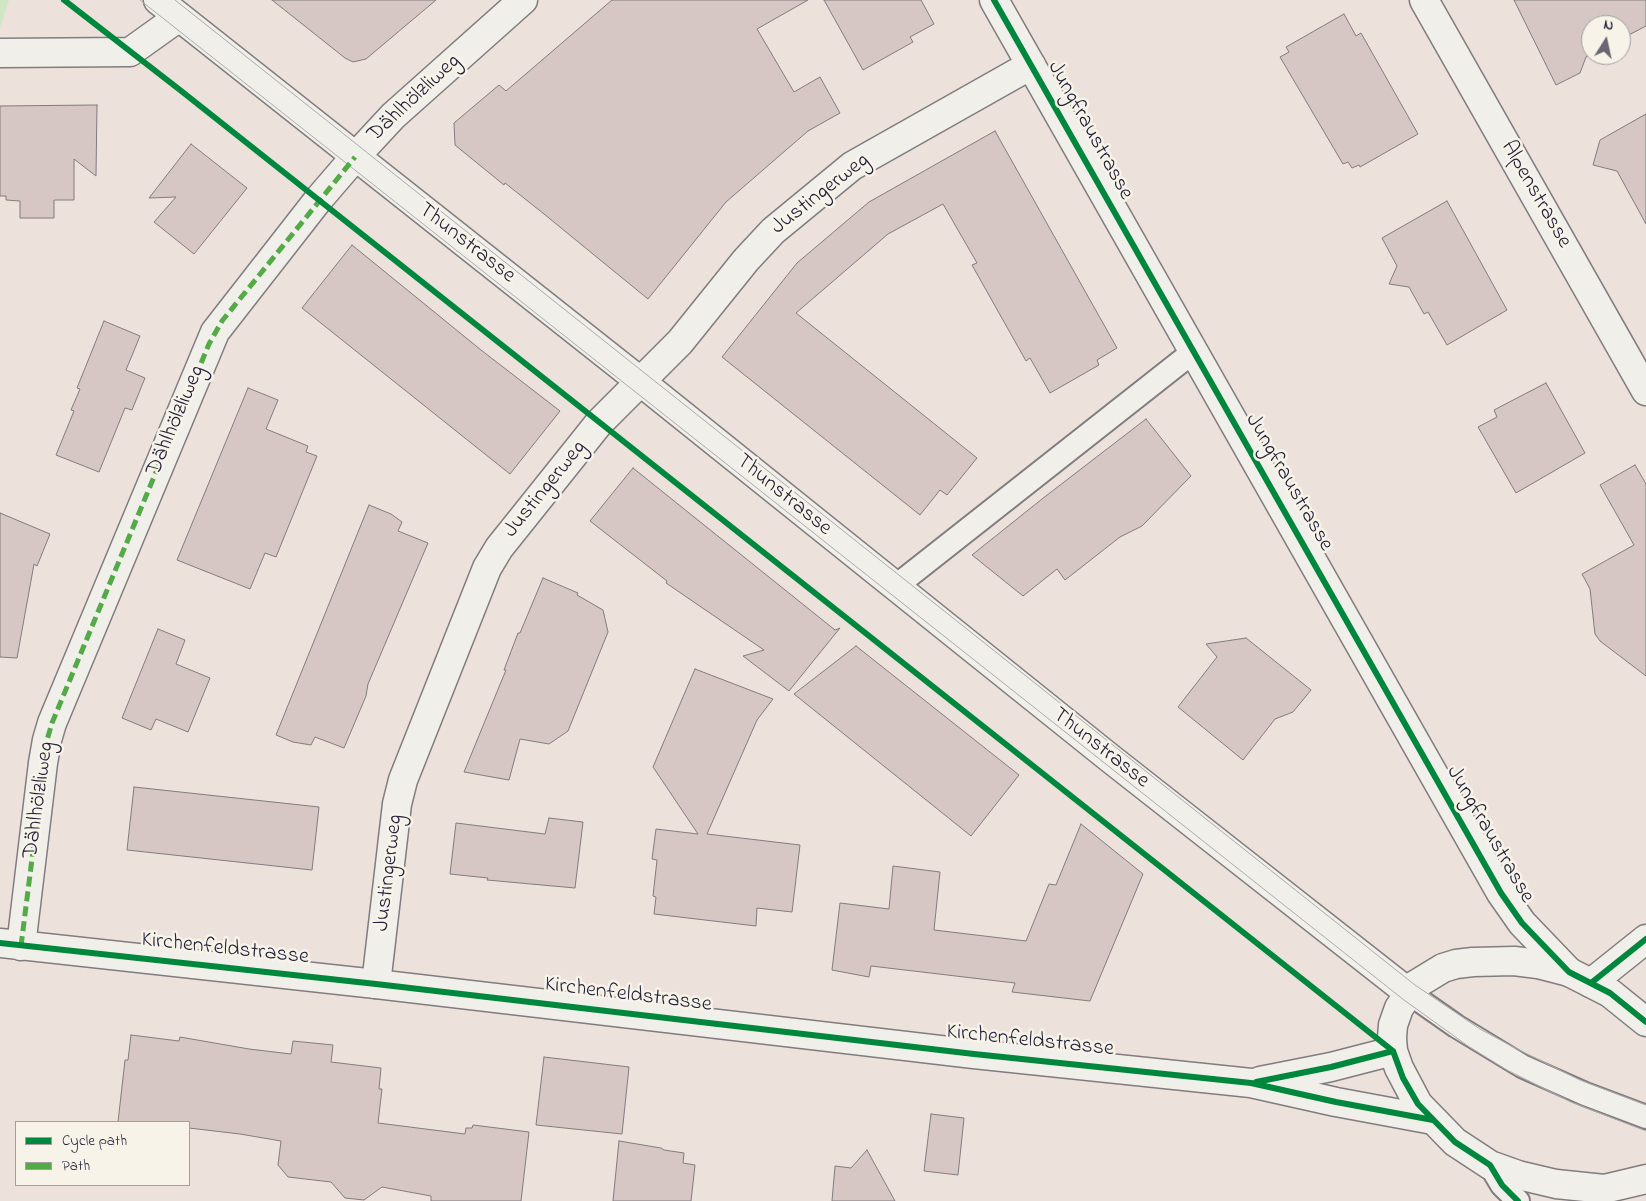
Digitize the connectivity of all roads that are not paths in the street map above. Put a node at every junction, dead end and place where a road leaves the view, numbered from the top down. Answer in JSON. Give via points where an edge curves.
{"nodes":[{"id":1,"x":158,"y":0,"type":"edge"},
{"id":2,"x":523,"y":0,"type":"edge"},
{"id":3,"x":994,"y":0,"type":"edge"},
{"id":4,"x":1424,"y":0,"type":"edge"},
{"id":5,"x":179,"y":16,"type":"junction"},
{"id":6,"x":0,"y":53,"type":"edge"},
{"id":7,"x":1031,"y":65,"type":"junction"},
{"id":8,"x":355,"y":157,"type":"junction"},
{"id":9,"x":1193,"y":352,"type":"junction"},
{"id":10,"x":641,"y":382,"type":"junction"},
{"id":11,"x":1646,"y":391,"type":"edge"},
{"id":12,"x":896,"y":586,"type":"junction"},
{"id":13,"x":1646,"y":939,"type":"edge"},
{"id":14,"x":11,"y":944,"type":"edge"},
{"id":15,"x":1580,"y":977,"type":"junction"},
{"id":16,"x":376,"y":984,"type":"junction"},
{"id":17,"x":1409,"y":992,"type":"junction"},
{"id":18,"x":1646,"y":1022,"type":"edge"},
{"id":19,"x":1393,"y":1050,"type":"junction"},
{"id":20,"x":1251,"y":1083,"type":"junction"},
{"id":21,"x":1646,"y":1117,"type":"edge"},
{"id":22,"x":1433,"y":1120,"type":"junction"},
{"id":23,"x":1490,"y":1165,"type":"junction"},
{"id":24,"x":1646,"y":1179,"type":"edge"},
{"id":25,"x":1604,"y":1189,"type":"junction"},
{"id":26,"x":1646,"y":1191,"type":"edge"},
{"id":27,"x":1518,"y":1201,"type":"edge"}],
"edges":[{"from":1,"to":5,"type":"street","name":"Thunstrasse"},
{"from":2,"to":8,"type":"street","name":"Dählhölzliweg","via":[[393,116]]},
{"from":3,"to":7,"type":"street","name":"Jungfraustrasse"},
{"from":4,"to":11,"type":"street","name":"Alpenstrasse"},
{"from":5,"to":6,"type":"street","via":[[130,52]]},
{"from":5,"to":8,"type":"street","name":"Thunstrasse"},
{"from":7,"to":9,"type":"street","name":"Jungfraustrasse"},
{"from":7,"to":10,"type":"street","name":"Justingerweg","via":[[843,172],[764,240],[680,342]]},
{"from":8,"to":10,"type":"street","name":"Thunstrasse"},
{"from":8,"to":14,"type":"street","name":"Dählhölzliweg","via":[[227,315],[209,344],[46,740]]},
{"from":9,"to":12,"type":"lane"},
{"from":9,"to":15,"type":"street","name":"Jungfraustrasse","via":[[1500,893],[1522,923]]},
{"from":10,"to":12,"type":"street","name":"Thunstrasse"},
{"from":10,"to":16,"type":"street","name":"Justingerweg","via":[[600,423],[499,548],[487,568],[403,780],[397,804]]},
{"from":12,"to":17,"type":"street","name":"Thunstrasse"},
{"from":13,"to":15,"type":"street"},
{"from":14,"to":16,"type":"street","name":"Kirchenfeldstrasse"},
{"from":15,"to":17,"type":"street","via":[[1538,964],[1514,961],[1456,964],[1430,975]]},
{"from":15,"to":18,"type":"street","via":[[1610,993]]},
{"from":16,"to":20,"type":"street","name":"Kirchenfeldstrasse"},
{"from":17,"to":19,"type":"street","via":[[1396,1017]]},
{"from":17,"to":21,"type":"lane","via":[[1456,1026],[1522,1066]]},
{"from":19,"to":20,"type":"street","name":"Kirchenfeldstrasse","via":[[1331,1067]]},
{"from":19,"to":22,"type":"street","via":[[1408,1087]]},
{"from":20,"to":22,"type":"street","name":"Kirchenfeldstrasse"},
{"from":22,"to":23,"type":"street","via":[[1455,1142]]},
{"from":23,"to":25,"type":"street","via":[[1556,1184]]},
{"from":23,"to":27,"type":"lane","via":[[1502,1185]]},
{"from":24,"to":25,"type":"street"},
{"from":25,"to":26,"type":"street"}]}
